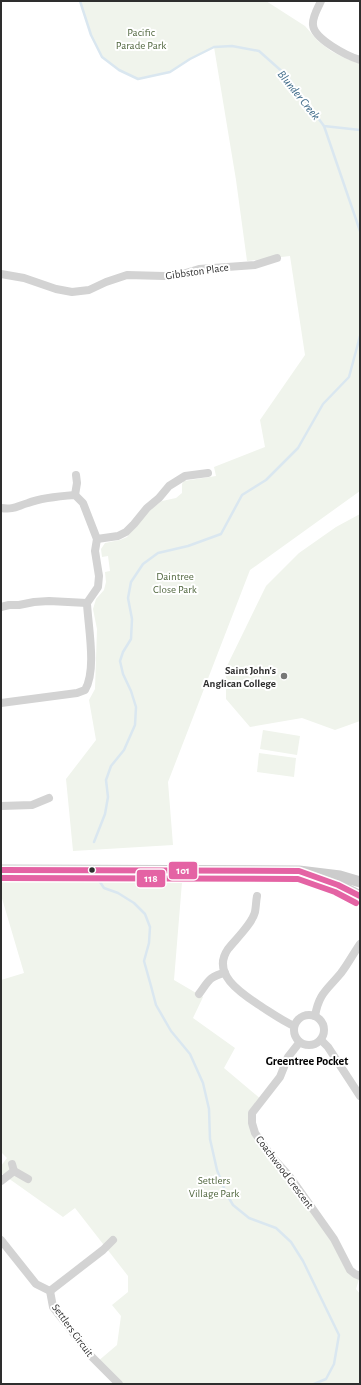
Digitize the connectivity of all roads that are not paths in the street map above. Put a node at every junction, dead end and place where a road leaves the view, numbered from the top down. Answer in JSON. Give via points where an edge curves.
{"nodes":[{"id":1,"x":321,"y":1,"type":"edge"},
{"id":2,"x":360,"y":60,"type":"edge"},
{"id":3,"x":277,"y":258,"type":"dead end"},
{"id":4,"x":1,"y":274,"type":"edge"},
{"id":5,"x":208,"y":473,"type":"dead end"},
{"id":6,"x":76,"y":474,"type":"dead end"},
{"id":7,"x":75,"y":495,"type":"junction"},
{"id":8,"x":1,"y":508,"type":"edge"},
{"id":9,"x":97,"y":539,"type":"junction"},
{"id":10,"x":87,"y":603,"type":"junction"},
{"id":11,"x":1,"y":607,"type":"edge"},
{"id":12,"x":1,"y":703,"type":"edge"},
{"id":13,"x":49,"y":798,"type":"dead end"},
{"id":14,"x":1,"y":806,"type":"edge"},
{"id":15,"x":1,"y":870,"type":"edge"},
{"id":16,"x":299,"y":871,"type":"junction"},
{"id":17,"x":360,"y":882,"type":"edge"},
{"id":18,"x":257,"y":896,"type":"dead end"},
{"id":19,"x":360,"y":896,"type":"edge"},
{"id":20,"x":360,"y":939,"type":"edge"},
{"id":21,"x":358,"y":947,"type":"edge"},
{"id":22,"x":225,"y":973,"type":"junction"},
{"id":23,"x":199,"y":994,"type":"dead end"},
{"id":24,"x":314,"y":1016,"type":"junction"},
{"id":25,"x":294,"y":1026,"type":"junction"},
{"id":26,"x":321,"y":1040,"type":"junction"},
{"id":27,"x":299,"y":1043,"type":"junction"},
{"id":28,"x":360,"y":1096,"type":"edge"},
{"id":29,"x":28,"y":1179,"type":"dead end"},
{"id":30,"x":1,"y":1181,"type":"edge"},
{"id":31,"x":1,"y":1240,"type":"edge"},
{"id":32,"x":112,"y":1240,"type":"dead end"},
{"id":33,"x":360,"y":1276,"type":"edge"},
{"id":34,"x":50,"y":1291,"type":"junction"},
{"id":35,"x":119,"y":1384,"type":"edge"}],
"edges":[{"from":1,"to":2,"type":"street","via":[[313,19],[316,34],[342,52]]},
{"from":3,"to":4,"type":"street","name":"Gibbston Place","via":[[255,265],[199,269],[178,275],[127,275],[89,290],[72,292]]},
{"from":5,"to":9,"type":"street","via":[[185,476],[169,486],[126,532],[118,536]]},
{"from":6,"to":7,"type":"street"},
{"from":7,"to":8,"type":"street","via":[[28,503],[17,508]]},
{"from":7,"to":9,"type":"street","via":[[83,503]]},
{"from":9,"to":10,"type":"street","via":[[95,551],[98,587]]},
{"from":10,"to":11,"type":"street","via":[[49,601]]},
{"from":10,"to":12,"type":"street","via":[[90,678],[85,690]]},
{"from":13,"to":14,"type":"street","via":[[32,805]]},
{"from":15,"to":16,"type":"street"},
{"from":16,"to":17,"type":"street","via":[[340,876]]},
{"from":16,"to":19,"type":"street","via":[[332,882]]},
{"from":18,"to":22,"type":"street","via":[[255,913],[240,937],[228,950],[224,960]]},
{"from":20,"to":21,"type":"street"},
{"from":21,"to":24,"type":"street","via":[[318,1002]]},
{"from":22,"to":23,"type":"street","via":[[210,978]]},
{"from":22,"to":25,"type":"street","via":[[233,986],[244,995]]},
{"from":24,"to":25,"type":"street","via":[[307,1014],[300,1017]]},
{"from":24,"to":26,"type":"street","via":[[322,1022],[324,1028]]},
{"from":25,"to":27,"type":"street","via":[[294,1034]]},
{"from":26,"to":27,"type":"street","via":[[308,1046]]},
{"from":26,"to":28,"type":"street","via":[[328,1046]]},
{"from":27,"to":33,"type":"street","name":"Coachwood Crescent","via":[[288,1056],[280,1076],[252,1113],[252,1123],[272,1157],[290,1177],[334,1239],[350,1270]]},
{"from":29,"to":30,"type":"street","via":[[13,1167]]},
{"from":31,"to":34,"type":"street","name":"Settlers Circuit","via":[[36,1284]]},
{"from":32,"to":34,"type":"street","via":[[103,1250]]},
{"from":34,"to":35,"type":"street","name":"Settlers Circuit","via":[[53,1307],[91,1356]]}]}
